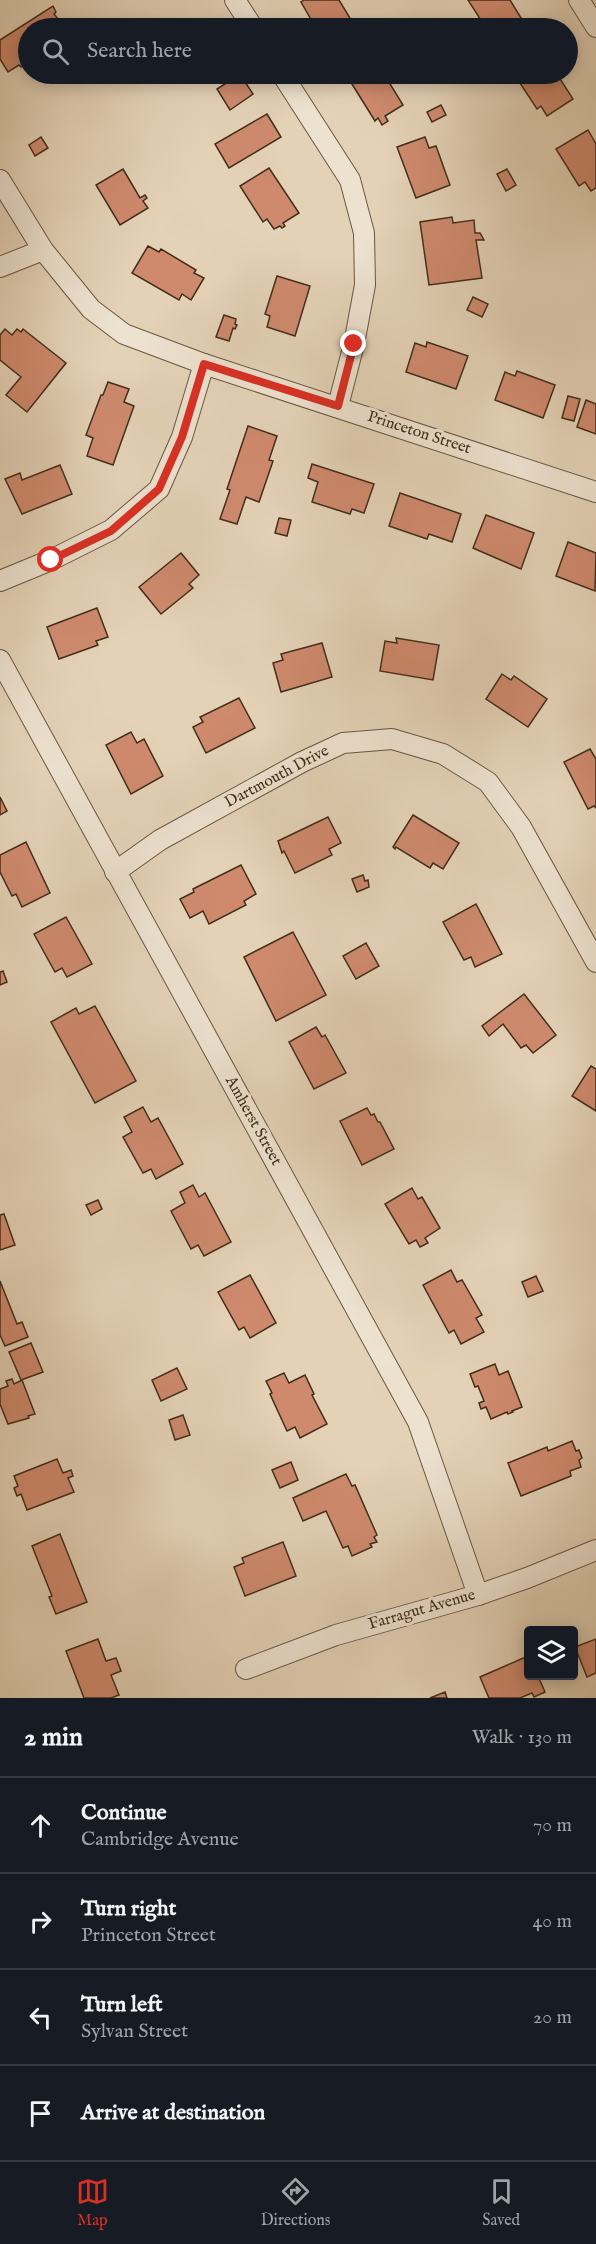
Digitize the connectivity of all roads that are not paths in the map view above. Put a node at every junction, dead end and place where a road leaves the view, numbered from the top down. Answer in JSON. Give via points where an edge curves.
{"nodes":[{"id":1,"x":235,"y":0,"type":"edge"},
{"id":2,"x":579,"y":0,"type":"edge"},
{"id":3,"x":247,"y":18,"type":"edge"},
{"id":4,"x":596,"y":27,"type":"edge"},
{"id":5,"x":288,"y":84,"type":"edge"},
{"id":6,"x":0,"y":180,"type":"edge"},
{"id":7,"x":43,"y":250,"type":"junction"},
{"id":8,"x":0,"y":267,"type":"edge"},
{"id":9,"x":204,"y":364,"type":"junction"},
{"id":10,"x":338,"y":406,"type":"junction"},
{"id":11,"x":596,"y":492,"type":"edge"},
{"id":12,"x":0,"y":581,"type":"edge"},
{"id":13,"x":0,"y":660,"type":"edge"},
{"id":14,"x":116,"y":872,"type":"junction"},
{"id":15,"x":596,"y":962,"type":"edge"},
{"id":16,"x":596,"y":1550,"type":"edge"},
{"id":17,"x":478,"y":1595,"type":"junction"},
{"id":18,"x":246,"y":1669,"type":"dead end"}],
"edges":[{"from":1,"to":3,"type":"street"},
{"from":2,"to":4,"type":"street"},
{"from":5,"to":10,"type":"street","via":[[350,180],[364,233],[365,285]]},
{"from":6,"to":7,"type":"street","name":"Princeton Street"},
{"from":7,"to":8,"type":"street"},
{"from":7,"to":9,"type":"street","name":"Princeton Street","via":[[91,309],[123,334]]},
{"from":9,"to":10,"type":"street","name":"Princeton Street"},
{"from":9,"to":12,"type":"street","via":[[182,437],[159,489],[111,531]]},
{"from":10,"to":11,"type":"street","name":"Princeton Street"},
{"from":13,"to":14,"type":"street","name":"Amherst Street"},
{"from":14,"to":15,"type":"street","name":"Dartmouth Drive","via":[[159,840],[302,762],[343,743],[392,739],[443,754],[488,782],[521,827]]},
{"from":14,"to":17,"type":"street","name":"Amherst Street","via":[[418,1422]]},
{"from":16,"to":17,"type":"street","name":"Farragut Avenue"},
{"from":17,"to":18,"type":"street","name":"Farragut Avenue","via":[[336,1635]]}]}
